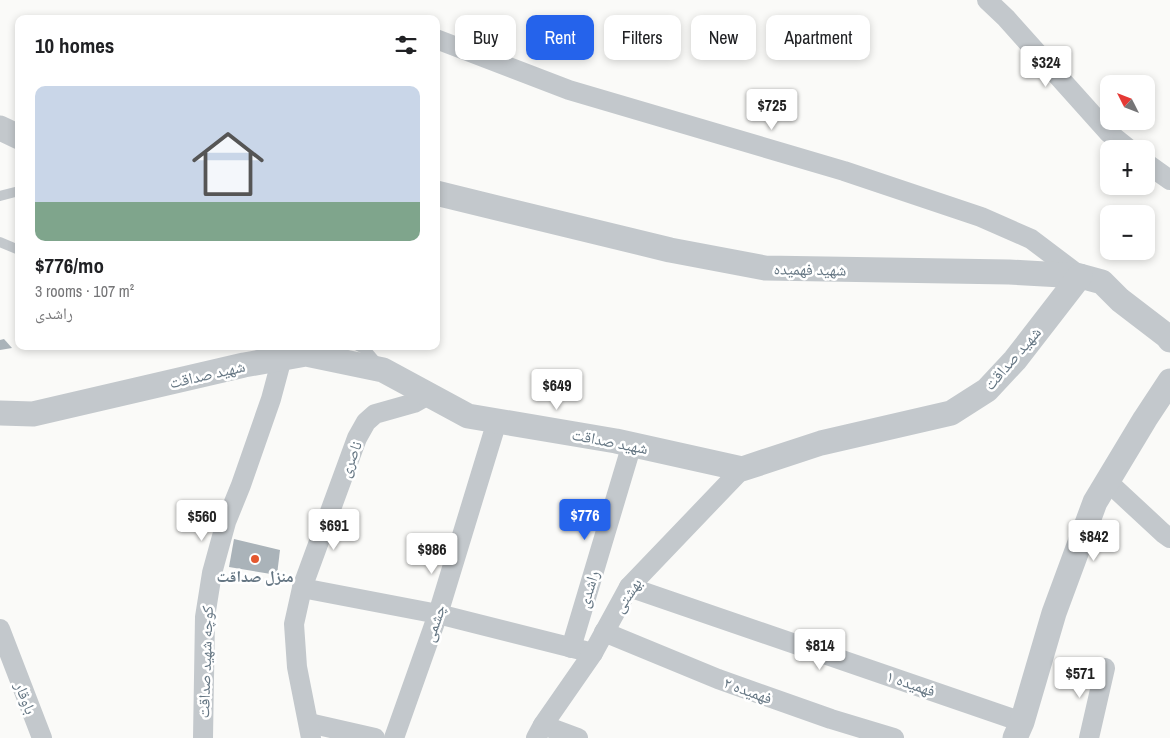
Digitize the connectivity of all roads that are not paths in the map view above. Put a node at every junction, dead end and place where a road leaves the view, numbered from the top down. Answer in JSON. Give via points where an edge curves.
{"nodes":[{"id":1,"x":987,"y":0,"type":"edge"},
{"id":2,"x":440,"y":41,"type":"edge"},
{"id":3,"x":0,"y":128,"type":"edge"},
{"id":4,"x":15,"y":135,"type":"edge"},
{"id":5,"x":1118,"y":140,"type":"edge"},
{"id":6,"x":1155,"y":169,"type":"edge"},
{"id":7,"x":1170,"y":180,"type":"edge"},
{"id":8,"x":15,"y":192,"type":"edge"},
{"id":9,"x":440,"y":194,"type":"edge"},
{"id":10,"x":0,"y":196,"type":"edge"},
{"id":11,"x":0,"y":242,"type":"edge"},
{"id":12,"x":15,"y":248,"type":"edge"},
{"id":13,"x":1080,"y":276,"type":"junction"},
{"id":14,"x":1170,"y":340,"type":"edge"},
{"id":15,"x":366,"y":350,"type":"edge"},
{"id":16,"x":282,"y":358,"type":"junction"},
{"id":17,"x":383,"y":370,"type":"junction"},
{"id":18,"x":1170,"y":381,"type":"edge"},
{"id":19,"x":428,"y":394,"type":"junction"},
{"id":20,"x":0,"y":414,"type":"edge"},
{"id":21,"x":497,"y":421,"type":"junction"},
{"id":22,"x":632,"y":444,"type":"junction"},
{"id":23,"x":742,"y":469,"type":"junction"},
{"id":24,"x":1107,"y":481,"type":"junction"},
{"id":25,"x":1170,"y":538,"type":"edge"},
{"id":26,"x":629,"y":586,"type":"junction"},
{"id":27,"x":302,"y":588,"type":"junction"},
{"id":28,"x":438,"y":614,"type":"junction"},
{"id":29,"x":0,"y":629,"type":"edge"},
{"id":30,"x":604,"y":632,"type":"junction"},
{"id":31,"x":571,"y":648,"type":"junction"},
{"id":32,"x":593,"y":653,"type":"junction"},
{"id":33,"x":1105,"y":668,"type":"dead end"},
{"id":34,"x":1019,"y":730,"type":"edge"},
{"id":35,"x":310,"y":731,"type":"edge"},
{"id":36,"x":540,"y":732,"type":"edge"},
{"id":37,"x":42,"y":738,"type":"edge"},
{"id":38,"x":203,"y":738,"type":"edge"},
{"id":39,"x":375,"y":738,"type":"edge"},
{"id":40,"x":394,"y":738,"type":"edge"},
{"id":41,"x":578,"y":738,"type":"edge"},
{"id":42,"x":894,"y":738,"type":"edge"},
{"id":43,"x":1089,"y":738,"type":"edge"}],
"edges":[{"from":1,"to":5,"type":"street"},
{"from":2,"to":13,"type":"street","via":[[569,90],[844,171],[981,217],[1030,239]]},
{"from":3,"to":4,"type":"street"},
{"from":6,"to":7,"type":"street"},
{"from":8,"to":10,"type":"lane"},
{"from":9,"to":13,"type":"street","name":"شهید فهمیده","via":[[670,250],[765,268]]},
{"from":11,"to":12,"type":"lane"},
{"from":13,"to":14,"type":"street","name":"شهید فهمیده","via":[[1102,282]]},
{"from":13,"to":23,"type":"street","name":"شهید صداقت","via":[[1015,360],[987,390],[951,413],[821,443]]},
{"from":15,"to":17,"type":"lane"},
{"from":16,"to":17,"type":"street","name":"شهید صداقت","via":[[306,354]]},
{"from":16,"to":20,"type":"street","name":"شهید صداقت","via":[[33,414]]},
{"from":16,"to":38,"type":"street","name":"کوچه شهید صداقت","via":[[212,573],[205,617]]},
{"from":17,"to":19,"type":"street","name":"شهید صداقت"},
{"from":18,"to":24,"type":"street"},
{"from":19,"to":21,"type":"street","name":"شهید صداقت","via":[[468,416]]},
{"from":19,"to":27,"type":"street","name":"ناصری","via":[[414,403],[375,414],[366,422],[357,438]]},
{"from":21,"to":22,"type":"street","name":"شهید صداقت"},
{"from":21,"to":28,"type":"street","name":"چشمی"},
{"from":22,"to":23,"type":"street","name":"شهید صداقت"},
{"from":22,"to":31,"type":"street","name":"راشدی"},
{"from":23,"to":26,"type":"street","name":"بهشتی"},
{"from":24,"to":25,"type":"street"},
{"from":24,"to":34,"type":"street","via":[[1095,502],[1054,613]]},
{"from":26,"to":30,"type":"street","name":"بهشتی"},
{"from":26,"to":34,"type":"street","name":"فهمیده ۱"},
{"from":27,"to":28,"type":"street"},
{"from":27,"to":35,"type":"street","name":"ناصری","via":[[294,624],[297,668]]},
{"from":28,"to":31,"type":"street"},
{"from":28,"to":40,"type":"street","name":"چشمی"},
{"from":29,"to":37,"type":"street","name":"باوقار"},
{"from":30,"to":32,"type":"street","name":"بهشتی"},
{"from":30,"to":42,"type":"street","name":"فهمیده ۲","via":[[718,679],[831,720]]},
{"from":31,"to":32,"type":"street"},
{"from":32,"to":36,"type":"street","name":"بهشتی"},
{"from":33,"to":43,"type":"street"},
{"from":35,"to":39,"type":"street"},
{"from":36,"to":41,"type":"street"}]}
